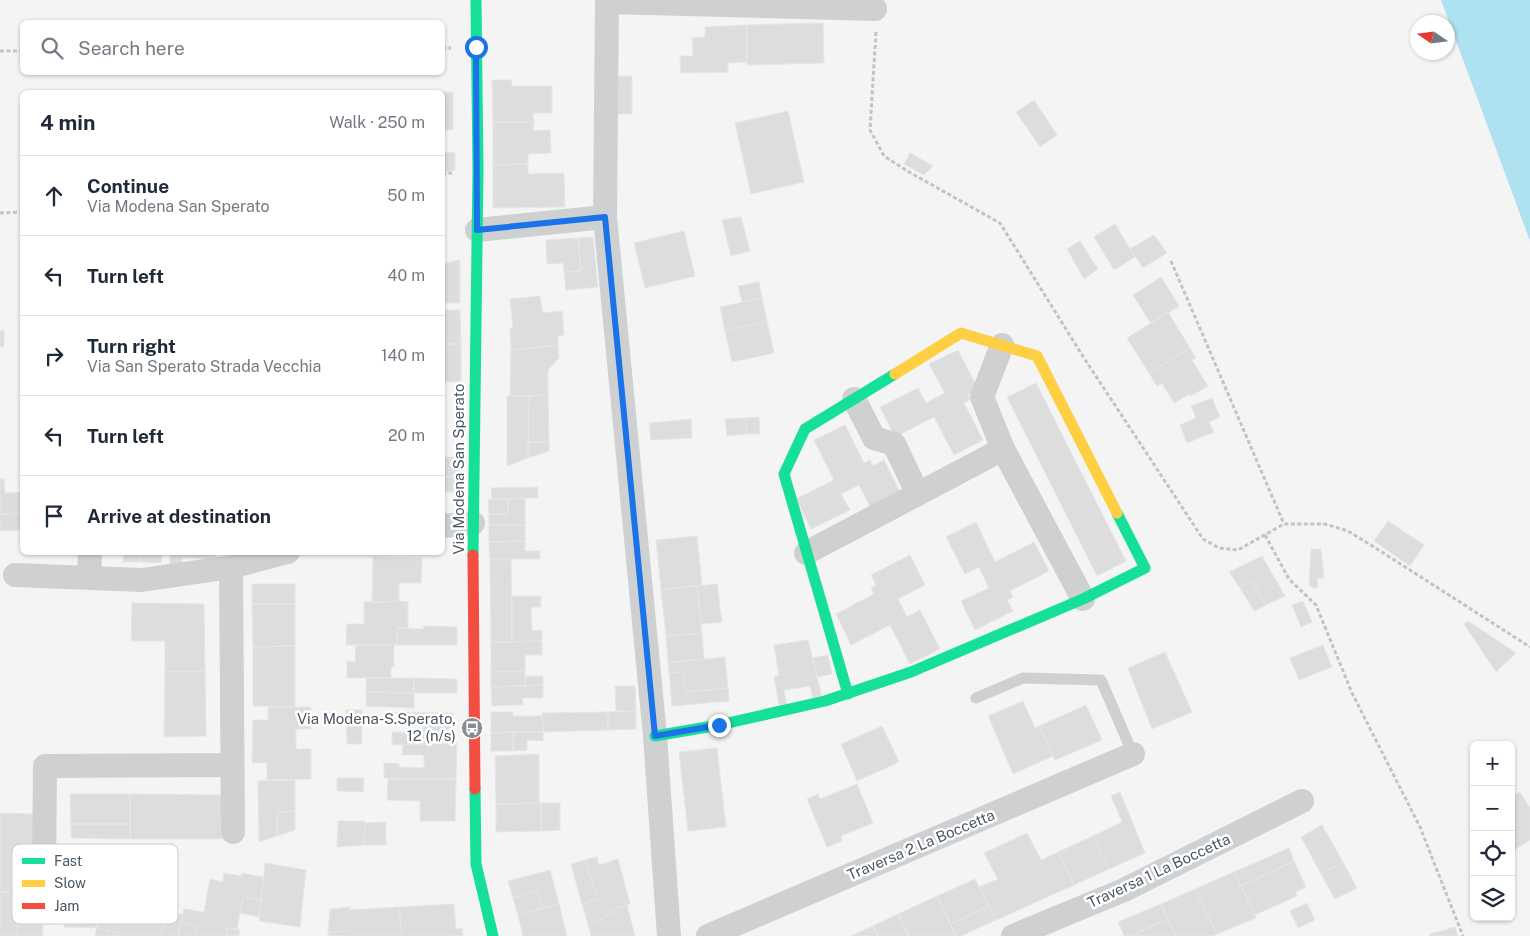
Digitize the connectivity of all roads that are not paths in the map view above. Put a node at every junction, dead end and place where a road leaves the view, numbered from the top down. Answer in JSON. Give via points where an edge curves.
{"nodes":[{"id":1,"x":476,"y":0,"type":"edge"},
{"id":2,"x":607,"y":1,"type":"edge"},
{"id":3,"x":701,"y":2,"type":"edge"},
{"id":4,"x":875,"y":9,"type":"road end"},
{"id":5,"x":605,"y":217,"type":"junction"},
{"id":6,"x":477,"y":230,"type":"junction"},
{"id":7,"x":1002,"y":345,"type":"junction"},
{"id":8,"x":854,"y":399,"type":"junction"},
{"id":9,"x":1004,"y":449,"type":"junction"},
{"id":10,"x":918,"y":494,"type":"junction"},
{"id":11,"x":473,"y":523,"type":"junction"},
{"id":12,"x":445,"y":526,"type":"edge"},
{"id":13,"x":806,"y":553,"type":"junction"},
{"id":14,"x":90,"y":555,"type":"edge"},
{"id":15,"x":276,"y":555,"type":"edge"},
{"id":16,"x":230,"y":567,"type":"junction"},
{"id":17,"x":15,"y":576,"type":"dead end"},
{"id":18,"x":89,"y":578,"type":"junction"},
{"id":19,"x":1082,"y":599,"type":"junction"},
{"id":20,"x":848,"y":694,"type":"junction"},
{"id":21,"x":976,"y":698,"type":"dead end"},
{"id":22,"x":655,"y":736,"type":"junction"},
{"id":23,"x":1133,"y":754,"type":"joint"},
{"id":24,"x":232,"y":765,"type":"junction"},
{"id":25,"x":1302,"y":801,"type":"dead end"},
{"id":26,"x":233,"y":832,"type":"dead end"},
{"id":27,"x":44,"y":844,"type":"edge"},
{"id":28,"x":493,"y":936,"type":"edge"},
{"id":29,"x":669,"y":936,"type":"edge"},
{"id":30,"x":708,"y":936,"type":"edge"},
{"id":31,"x":1013,"y":936,"type":"edge"}],
"edges":[{"from":1,"to":6,"type":"street","name":"Via Modena San Sperato"},
{"from":2,"to":3,"type":"street"},
{"from":2,"to":5,"type":"street"},
{"from":3,"to":4,"type":"street"},
{"from":5,"to":6,"type":"street"},
{"from":5,"to":22,"type":"street"},
{"from":6,"to":11,"type":"street","name":"Via Modena San Sperato"},
{"from":7,"to":8,"type":"street","via":[[961,332]]},
{"from":7,"to":9,"type":"street","via":[[982,397]]},
{"from":7,"to":19,"type":"street","via":[[1037,356],[1145,568]]},
{"from":8,"to":10,"type":"street","via":[[874,438],[894,444]]},
{"from":8,"to":13,"type":"street","via":[[804,429],[784,474]]},
{"from":9,"to":10,"type":"street"},
{"from":9,"to":19,"type":"street"},
{"from":10,"to":13,"type":"street"},
{"from":11,"to":12,"type":"street"},
{"from":11,"to":28,"type":"street","name":"Via Modena San Sperato","via":[[476,864]]},
{"from":13,"to":20,"type":"street"},
{"from":14,"to":18,"type":"street"},
{"from":15,"to":16,"type":"street"},
{"from":16,"to":18,"type":"street","via":[[142,580]]},
{"from":16,"to":24,"type":"street"},
{"from":17,"to":18,"type":"street"},
{"from":19,"to":20,"type":"street","via":[[912,672]]},
{"from":20,"to":22,"type":"street","via":[[719,725]]},
{"from":21,"to":23,"type":"lane","via":[[1023,678],[1101,680]]},
{"from":22,"to":29,"type":"street"},
{"from":23,"to":30,"type":"street","name":"Traversa 2 La Boccetta"},
{"from":24,"to":26,"type":"street"},
{"from":24,"to":27,"type":"street","via":[[45,766]]},
{"from":25,"to":31,"type":"street","name":"Traversa 1 La Boccetta","via":[[1124,890]]}]}
